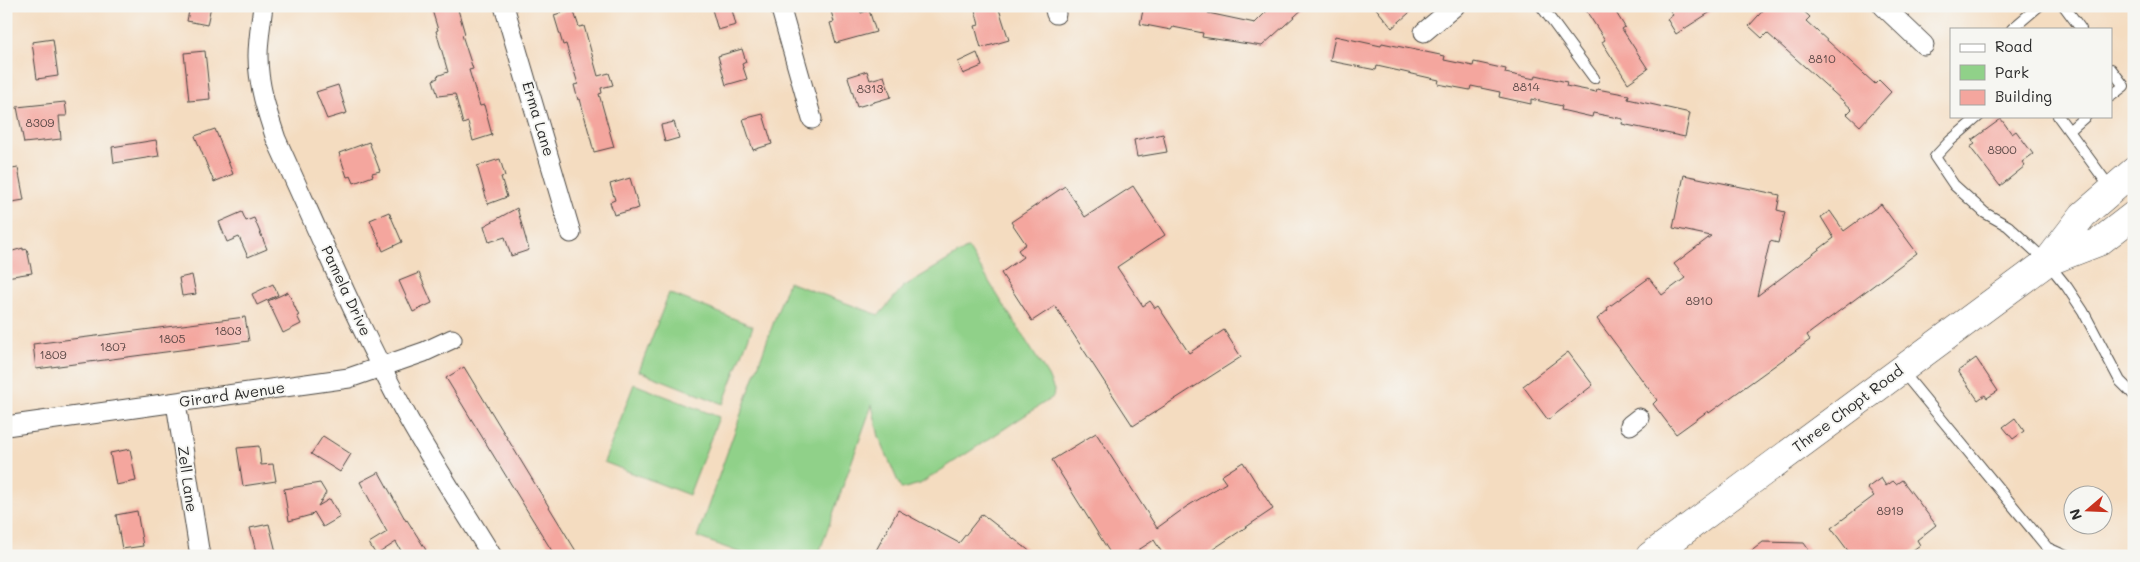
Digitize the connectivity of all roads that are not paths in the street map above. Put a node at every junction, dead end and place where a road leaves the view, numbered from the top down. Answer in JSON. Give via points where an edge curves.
{"nodes":[{"id":1,"x":263,"y":6,"type":"edge"},
{"id":2,"x":504,"y":6,"type":"edge"},
{"id":3,"x":780,"y":6,"type":"edge"},
{"id":4,"x":1455,"y":6,"type":"edge"},
{"id":5,"x":1542,"y":6,"type":"edge"},
{"id":6,"x":1882,"y":6,"type":"edge"},
{"id":7,"x":2039,"y":6,"type":"edge"},
{"id":8,"x":2064,"y":6,"type":"edge"},
{"id":9,"x":2013,"y":28,"type":"edge"},
{"id":10,"x":2080,"y":28,"type":"edge"},
{"id":11,"x":1424,"y":32,"type":"dead end"},
{"id":12,"x":1924,"y":46,"type":"dead end"},
{"id":13,"x":2112,"y":70,"type":"edge"},
{"id":14,"x":1594,"y":78,"type":"dead end"},
{"id":15,"x":2112,"y":95,"type":"edge"},
{"id":16,"x":1977,"y":118,"type":"edge"},
{"id":17,"x":2059,"y":118,"type":"edge"},
{"id":18,"x":2084,"y":118,"type":"edge"},
{"id":19,"x":812,"y":119,"type":"dead end"},
{"id":20,"x":2068,"y":131,"type":"junction"},
{"id":21,"x":2134,"y":171,"type":"edge"},
{"id":22,"x":2113,"y":191,"type":"junction"},
{"id":23,"x":2134,"y":215,"type":"edge"},
{"id":24,"x":571,"y":233,"type":"dead end"},
{"id":25,"x":2046,"y":262,"type":"junction"},
{"id":26,"x":452,"y":339,"type":"dead end"},
{"id":27,"x":382,"y":367,"type":"junction"},
{"id":28,"x":1900,"y":369,"type":"junction"},
{"id":29,"x":2131,"y":388,"type":"edge"},
{"id":30,"x":176,"y":403,"type":"junction"},
{"id":31,"x":6,"y":426,"type":"edge"},
{"id":32,"x":2051,"y":552,"type":"edge"},
{"id":33,"x":200,"y":556,"type":"edge"},
{"id":34,"x":492,"y":556,"type":"edge"},
{"id":35,"x":1650,"y":556,"type":"edge"},
{"id":36,"x":2066,"y":556,"type":"edge"}],
"edges":[{"from":1,"to":27,"type":"street","name":"Pamela Drive","via":[[258,56],[266,110],[358,320]]},
{"from":2,"to":24,"type":"street","name":"Erma Lane"},
{"from":3,"to":19,"type":"street"},
{"from":4,"to":11,"type":"street"},
{"from":5,"to":14,"type":"lane"},
{"from":6,"to":12,"type":"street"},
{"from":7,"to":9,"type":"lane"},
{"from":8,"to":10,"type":"lane"},
{"from":13,"to":15,"type":"lane","via":[[2124,86]]},
{"from":16,"to":25,"type":"lane","via":[[1935,157],[1954,185],[1986,213],[2008,226]]},
{"from":17,"to":20,"type":"lane"},
{"from":18,"to":20,"type":"lane"},
{"from":20,"to":22,"type":"lane"},
{"from":21,"to":22,"type":"main road","name":"Three Chopt Road"},
{"from":22,"to":25,"type":"main road","name":"Three Chopt Road","via":[[2083,215]]},
{"from":23,"to":25,"type":"main road","name":"Three Chopt Road","via":[[2099,242]]},
{"from":25,"to":28,"type":"main road","name":"Three Chopt Road"},
{"from":25,"to":29,"type":"lane","via":[[2083,311],[2120,381]]},
{"from":26,"to":27,"type":"street","name":"Girard Avenue"},
{"from":27,"to":30,"type":"street","name":"Girard Avenue","via":[[349,378]]},
{"from":27,"to":34,"type":"street","name":"Pamela Drive","via":[[409,420]]},
{"from":28,"to":32,"type":"lane"},
{"from":28,"to":35,"type":"main road","name":"Three Chopt Road"},
{"from":30,"to":31,"type":"street","name":"Girard Avenue"},
{"from":30,"to":33,"type":"street","name":"Zell Lane"},
{"from":32,"to":36,"type":"lane"}]}
